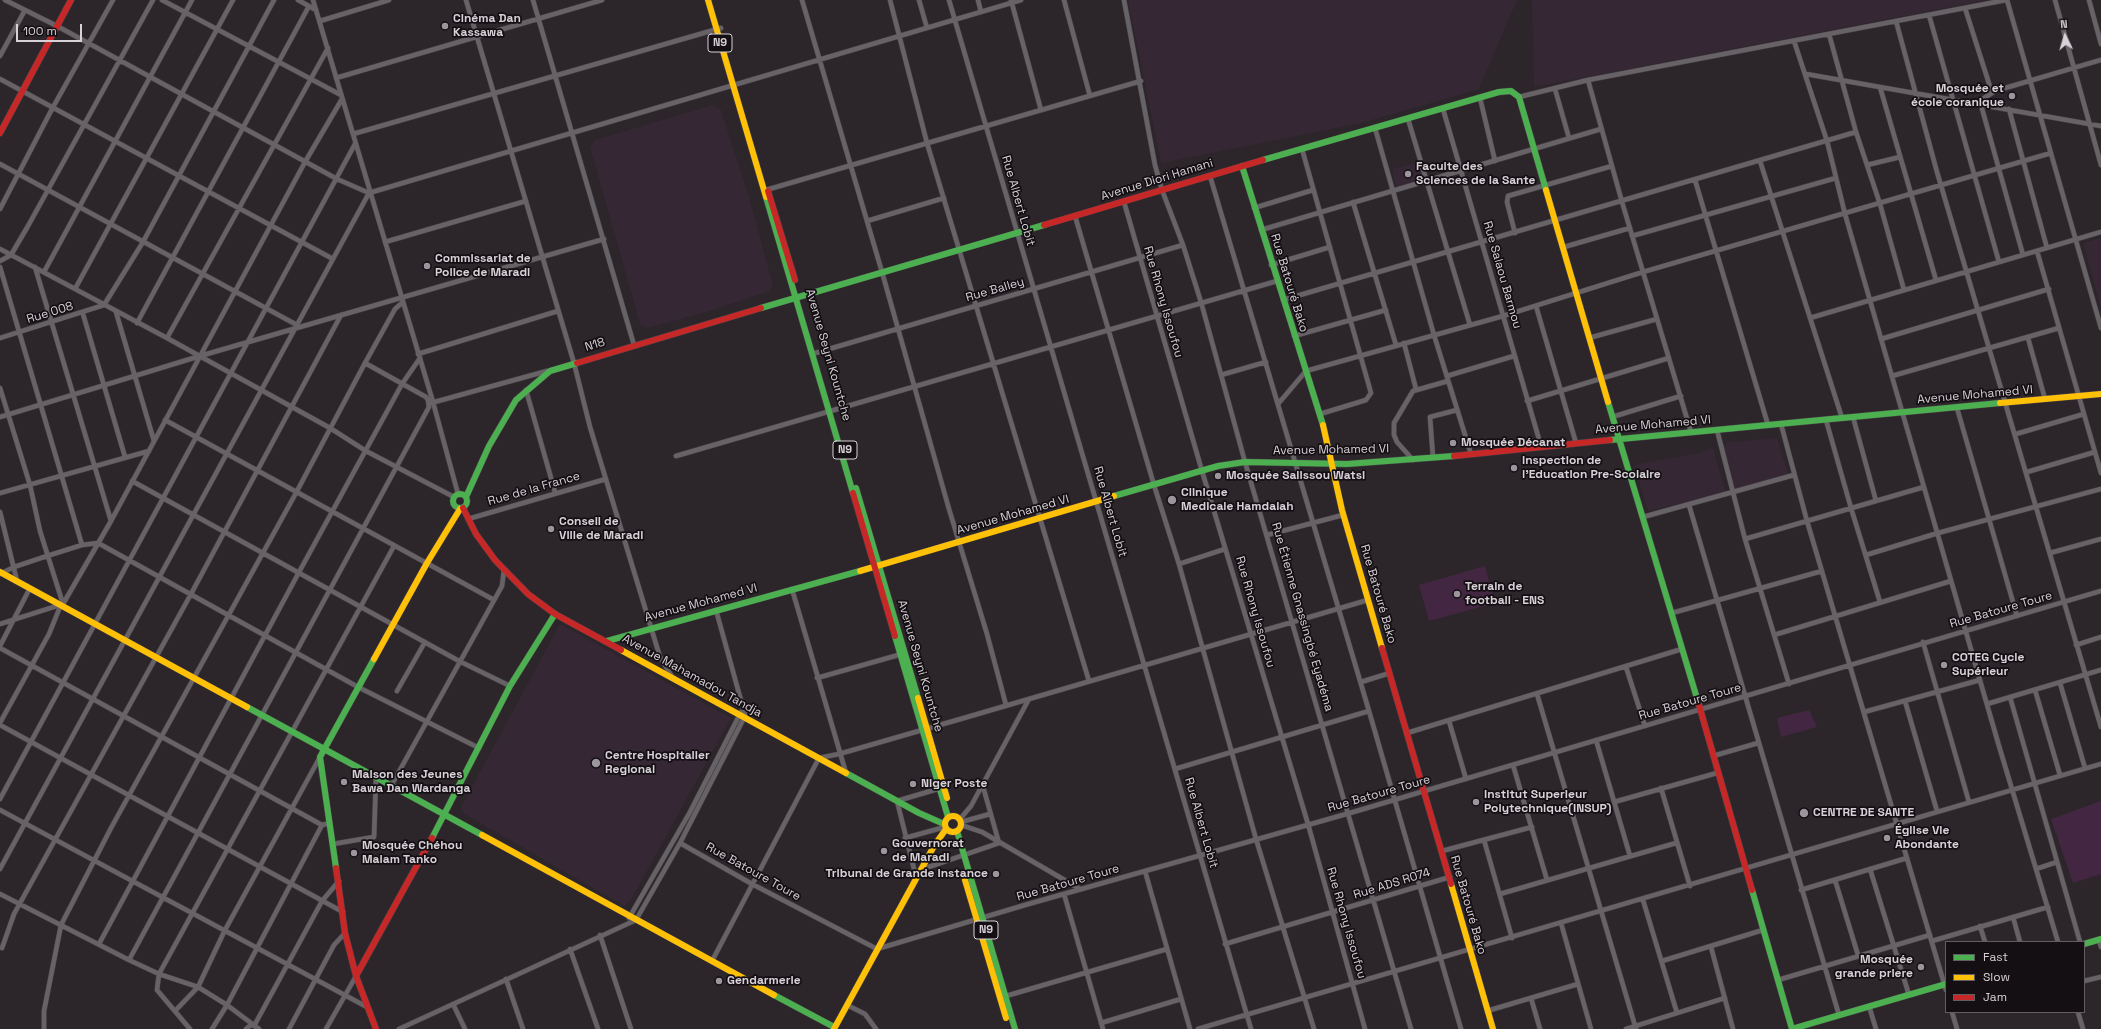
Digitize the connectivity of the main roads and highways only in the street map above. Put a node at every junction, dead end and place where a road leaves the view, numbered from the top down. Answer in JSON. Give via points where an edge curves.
{"nodes":[{"id":1,"x":71,"y":0,"type":"edge"},
{"id":2,"x":708,"y":0,"type":"edge"},
{"id":3,"x":713,"y":0,"type":"edge"},
{"id":4,"x":718,"y":29,"type":"junction"},
{"id":5,"x":0,"y":134,"type":"edge"},
{"id":6,"x":1242,"y":166,"type":"junction"},
{"id":7,"x":797,"y":297,"type":"junction"},
{"id":8,"x":2101,"y":394,"type":"edge"},
{"id":9,"x":1619,"y":439,"type":"junction"},
{"id":10,"x":1330,"y":464,"type":"junction"},
{"id":11,"x":466,"y":496,"type":"junction"},
{"id":12,"x":461,"y":509,"type":"junction"},
{"id":13,"x":876,"y":566,"type":"junction"},
{"id":14,"x":1,"y":573,"type":"edge"},
{"id":15,"x":555,"y":614,"type":"junction"},
{"id":16,"x":607,"y":641,"type":"junction"},
{"id":17,"x":324,"y":749,"type":"junction"},
{"id":18,"x":445,"y":815,"type":"junction"},
{"id":19,"x":950,"y":816,"type":"junction"},
{"id":20,"x":945,"y":827,"type":"junction"},
{"id":21,"x":955,"y":832,"type":"junction"},
{"id":22,"x":980,"y":919,"type":"junction"},
{"id":23,"x":2100,"y":939,"type":"edge"},
{"id":24,"x":2085,"y":944,"type":"edge"},
{"id":25,"x":356,"y":976,"type":"junction"},
{"id":26,"x":1945,"y":986,"type":"edge"},
{"id":27,"x":834,"y":1028,"type":"edge"},
{"id":28,"x":376,"y":1029,"type":"edge"},
{"id":29,"x":1010,"y":1029,"type":"edge"},
{"id":30,"x":1015,"y":1029,"type":"edge"},
{"id":31,"x":1491,"y":1029,"type":"edge"},
{"id":32,"x":1792,"y":1029,"type":"edge"}],
"edges":[{"from":1,"to":5,"type":"main road"},
{"from":2,"to":4,"type":"main road","number":"N9"},
{"from":3,"to":4,"type":"main road","number":"N9"},
{"from":4,"to":7,"type":"main road","name":"Avenue Seyni Kountche","number":"N9"},
{"from":6,"to":7,"type":"main road","name":"Avenue Diori Hamani"},
{"from":6,"to":9,"type":"main road","name":"Avenue Diori Hamani","via":[[1511,91],[1519,97]]},
{"from":6,"to":10,"type":"main road","name":"Rue Batouré Bako","via":[[1282,300],[1320,414]]},
{"from":7,"to":11,"type":"main road","name":"N18","via":[[550,371],[526,390],[504,419]]},
{"from":7,"to":13,"type":"main road","name":"Avenue Seyni Kountche","number":"N9"},
{"from":8,"to":9,"type":"main road","name":"Avenue Mohamed VI"},
{"from":9,"to":10,"type":"main road","name":"Avenue Mohamed VI","via":[[1413,460]]},
{"from":9,"to":32,"type":"main road"},
{"from":10,"to":13,"type":"main road","name":"Avenue Mohamed VI","via":[[1246,462],[1202,471]]},
{"from":10,"to":31,"type":"main road","name":"Rue Batouré Bako","via":[[1450,877]]},
{"from":11,"to":12,"type":"main road","name":"N18","via":[[467,503]]},
{"from":11,"to":12,"type":"main road","name":"Avenue Mahamadou Tandja","via":[[456,496],[453,505]]},
{"from":12,"to":15,"type":"main road","name":"Avenue Mahamadou Tandja","via":[[476,534],[504,570],[528,594]]},
{"from":12,"to":17,"type":"main road","name":"N18","via":[[427,563]]},
{"from":13,"to":16,"type":"main road","name":"Avenue Mohamed VI"},
{"from":13,"to":19,"type":"main road","name":"Avenue Seyni Kountche","number":"N9"},
{"from":14,"to":17,"type":"main road"},
{"from":15,"to":16,"type":"main road","name":"Avenue Mahamadou Tandja"},
{"from":15,"to":18,"type":"main road","via":[[510,686]]},
{"from":16,"to":20,"type":"main road","name":"Avenue Mahamadou Tandja"},
{"from":17,"to":18,"type":"main road"},
{"from":17,"to":25,"type":"main road","name":"N18","via":[[320,757],[345,933]]},
{"from":18,"to":25,"type":"main road"},
{"from":18,"to":27,"type":"main road"},
{"from":19,"to":20,"type":"main road"},
{"from":19,"to":21,"type":"main road","via":[[961,822]]},
{"from":20,"to":21,"type":"main road","name":"Avenue Mahamadou Tandja"},
{"from":20,"to":27,"type":"main road"},
{"from":21,"to":22,"type":"main road","number":"N9"},
{"from":22,"to":29,"type":"main road","number":"N9"},
{"from":22,"to":30,"type":"main road","number":"N9"},
{"from":23,"to":24,"type":"main road"},
{"from":25,"to":28,"type":"main road"},
{"from":26,"to":32,"type":"main road"}]}
